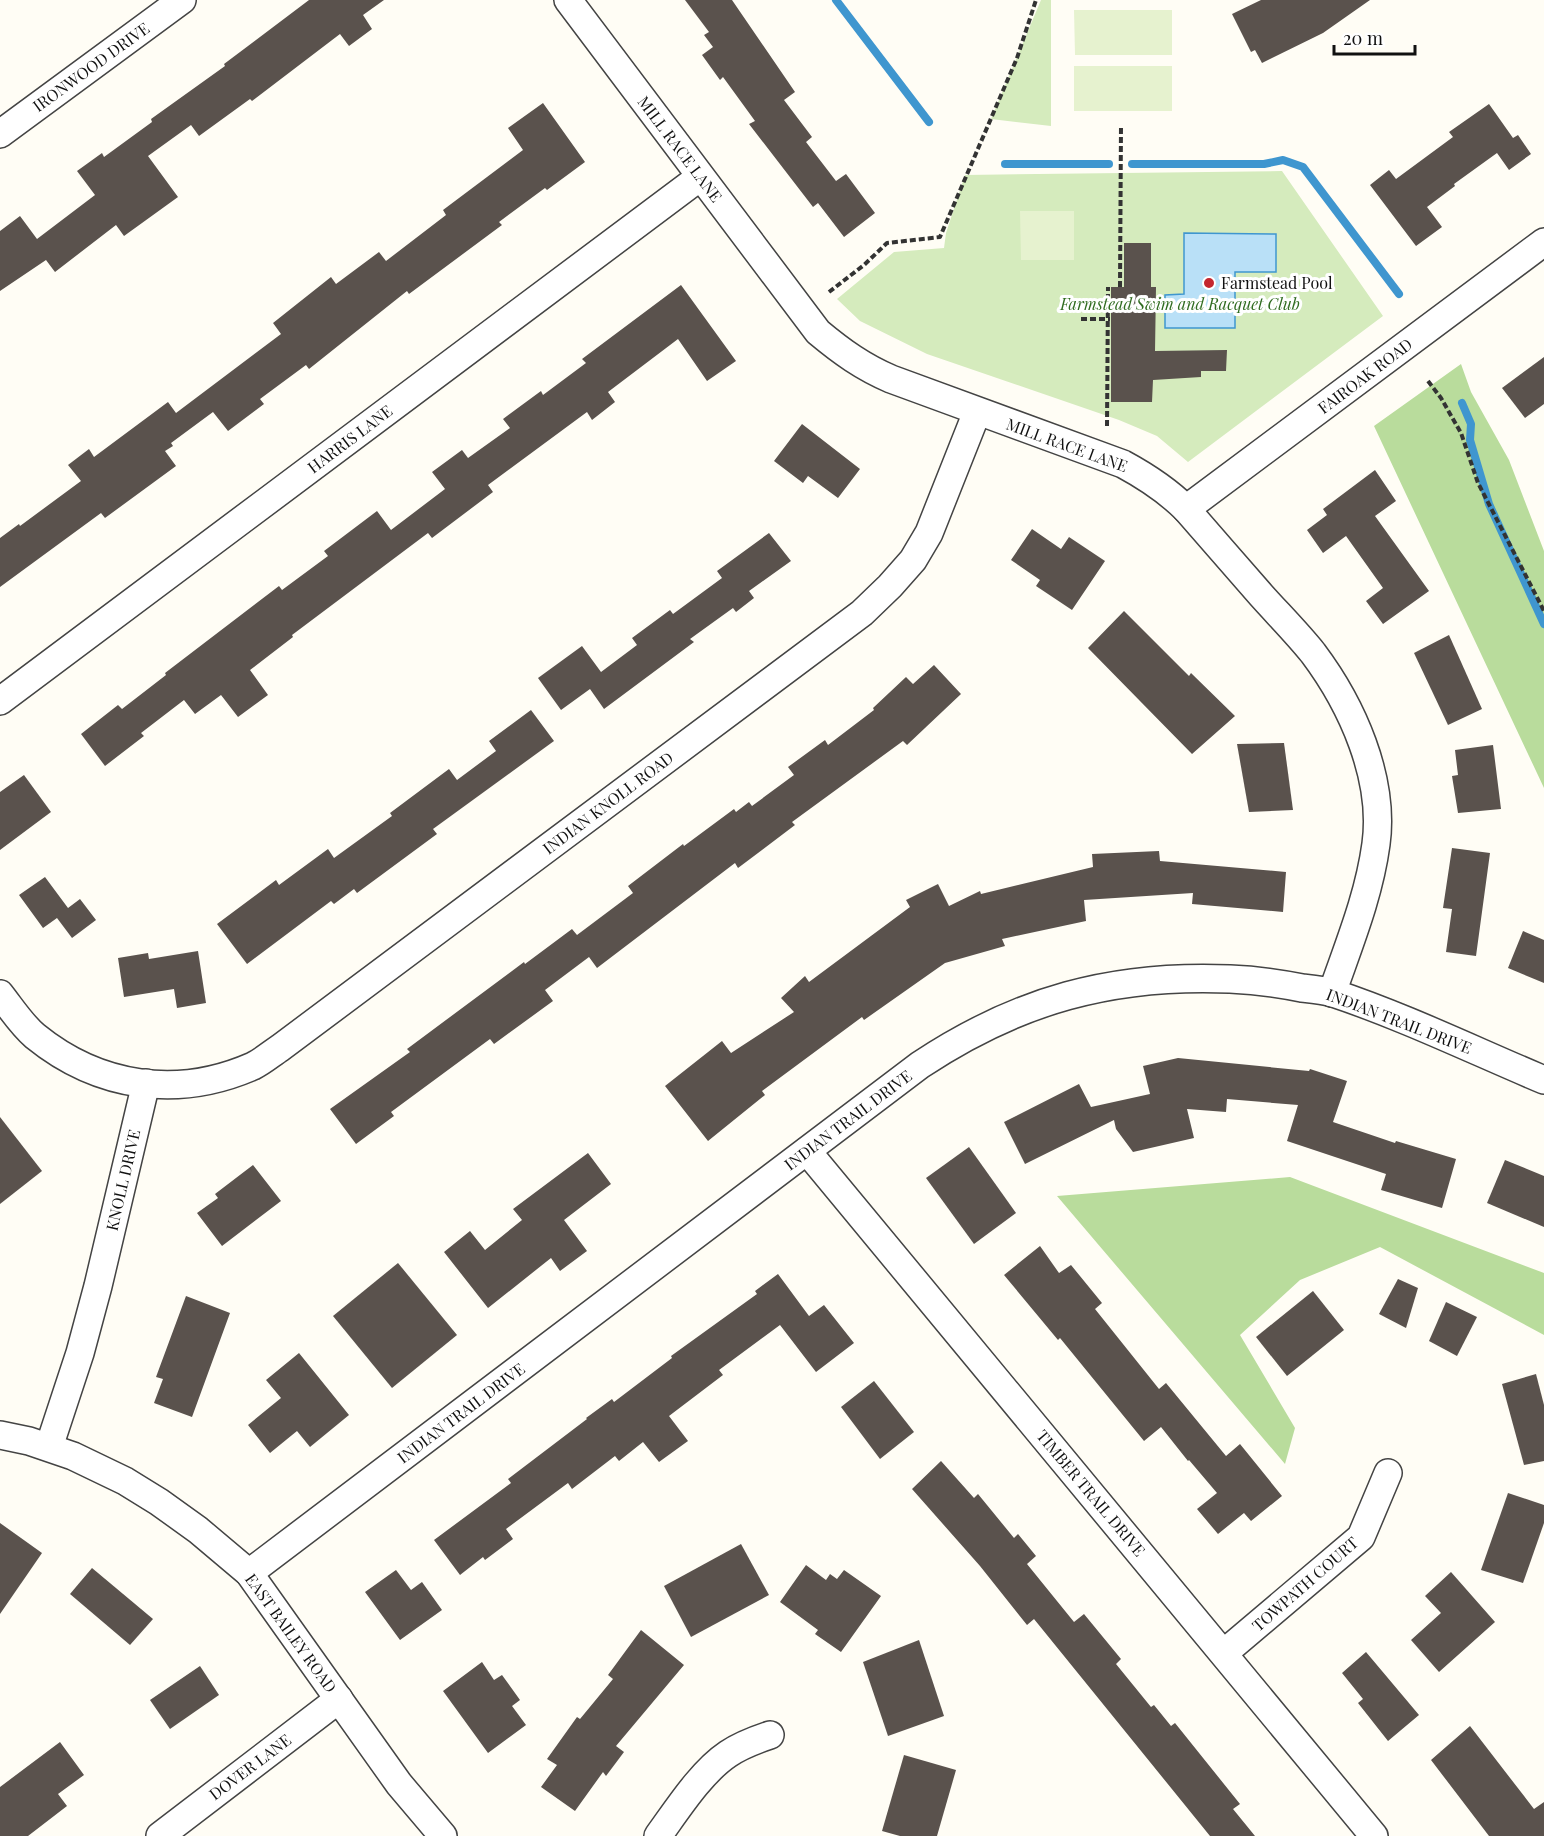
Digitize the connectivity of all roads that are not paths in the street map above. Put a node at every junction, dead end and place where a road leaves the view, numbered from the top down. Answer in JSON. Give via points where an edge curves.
{"nodes":[{"id":1,"x":182,"y":0,"type":"edge"},
{"id":2,"x":568,"y":0,"type":"edge"},
{"id":3,"x":0,"y":134,"type":"edge"},
{"id":4,"x":700,"y":177,"type":"junction"},
{"id":5,"x":1544,"y":242,"type":"edge"},
{"id":6,"x":978,"y":412,"type":"junction"},
{"id":7,"x":1186,"y":509,"type":"junction"},
{"id":8,"x":0,"y":700,"type":"edge"},
{"id":9,"x":1332,"y":993,"type":"junction"},
{"id":10,"x":0,"y":994,"type":"edge"},
{"id":11,"x":1544,"y":1080,"type":"edge"},
{"id":12,"x":146,"y":1083,"type":"junction"},
{"id":13,"x":807,"y":1151,"type":"junction"},
{"id":14,"x":0,"y":1435,"type":"edge"},
{"id":15,"x":49,"y":1448,"type":"junction"},
{"id":16,"x":1388,"y":1473,"type":"dead end"},
{"id":17,"x":249,"y":1573,"type":"junction"},
{"id":18,"x":1224,"y":1653,"type":"junction"},
{"id":19,"x":339,"y":1699,"type":"junction"},
{"id":20,"x":770,"y":1735,"type":"dead end"},
{"id":21,"x":160,"y":1836,"type":"edge"},
{"id":22,"x":443,"y":1836,"type":"edge"},
{"id":23,"x":658,"y":1836,"type":"edge"},
{"id":24,"x":1374,"y":1836,"type":"edge"}],
"edges":[{"from":1,"to":3,"type":"street","name":"IRONWOOD DRIVE"},
{"from":2,"to":4,"type":"street","name":"MILL RACE LANE"},
{"from":4,"to":6,"type":"street","name":"MILL RACE LANE","via":[[818,332],[845,355],[866,368]]},
{"from":4,"to":8,"type":"street","name":"HARRIS LANE"},
{"from":5,"to":7,"type":"street","name":"FAIROAK ROAD"},
{"from":6,"to":7,"type":"street","name":"MILL RACE LANE","via":[[1123,464],[1166,490]]},
{"from":6,"to":12,"type":"street","name":"INDIAN KNOLL ROAD","via":[[929,533],[913,560],[862,613],[255,1065],[198,1083]]},
{"from":7,"to":9,"type":"street","name":"MILL RACE LANE","via":[[1313,653],[1357,725],[1365,746],[1374,788],[1376,842],[1367,890]]},
{"from":9,"to":11,"type":"street","name":"INDIAN TRAIL DRIVE"},
{"from":9,"to":13,"type":"street","name":"INDIAN TRAIL DRIVE","via":[[1259,980],[1189,978],[1131,982],[1075,993],[1023,1010],[950,1046]]},
{"from":10,"to":12,"type":"street","via":[[21,1022],[60,1055],[97,1073]]},
{"from":12,"to":15,"type":"street","name":"KNOLL DRIVE","via":[[98,1286]]},
{"from":13,"to":17,"type":"street","name":"INDIAN TRAIL DRIVE"},
{"from":13,"to":18,"type":"street","name":"TIMBER TRAIL DRIVE"},
{"from":14,"to":15,"type":"street","name":"EAST BAILEY ROAD"},
{"from":15,"to":17,"type":"street","name":"EAST BAILEY ROAD","via":[[125,1481],[159,1502]]},
{"from":16,"to":18,"type":"street","name":"TOWPATH COURT","via":[[1361,1537]]},
{"from":17,"to":19,"type":"street","name":"EAST BAILEY ROAD"},
{"from":18,"to":24,"type":"street","name":"TIMBER TRAIL DRIVE"},
{"from":19,"to":21,"type":"street","name":"DOVER LANE"},
{"from":19,"to":22,"type":"street","name":"EAST BAILEY ROAD","via":[[399,1784]]},
{"from":20,"to":23,"type":"street","via":[[726,1755]]}]}
